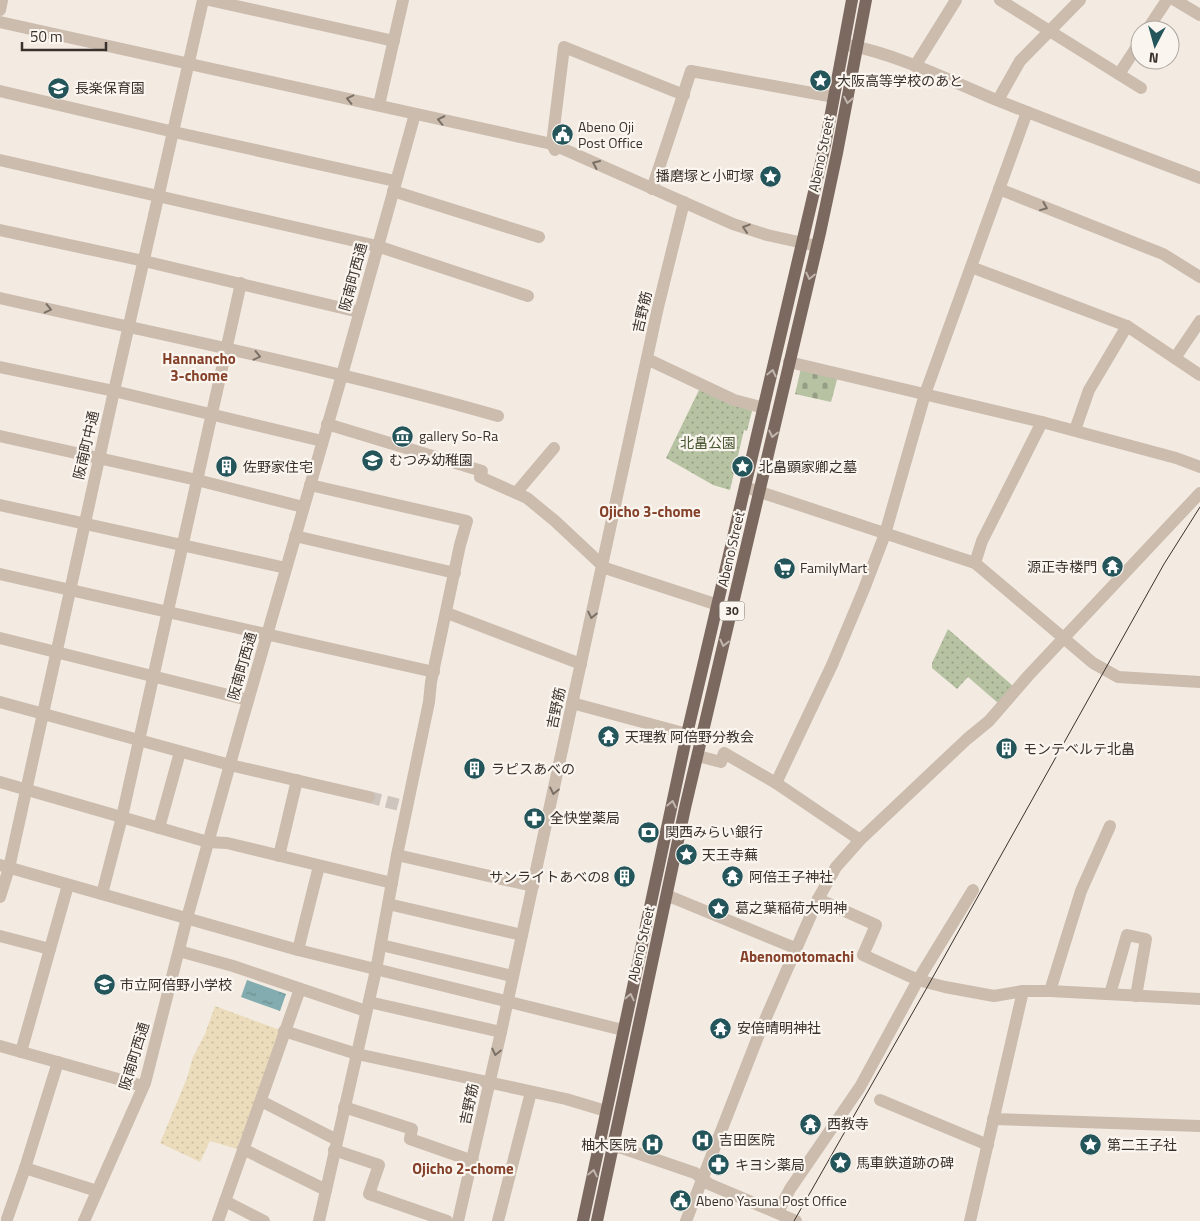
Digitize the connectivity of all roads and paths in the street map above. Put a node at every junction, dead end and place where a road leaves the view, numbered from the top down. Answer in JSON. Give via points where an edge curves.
{"nodes":[{"id":1,"x":2,"y":0,"type":"edge"},
{"id":2,"x":203,"y":0,"type":"edge"},
{"id":3,"x":209,"y":0,"type":"edge"},
{"id":4,"x":403,"y":0,"type":"edge"},
{"id":5,"x":852,"y":0,"type":"edge"},
{"id":6,"x":866,"y":0,"type":"edge"},
{"id":7,"x":956,"y":0,"type":"edge"},
{"id":8,"x":1000,"y":0,"type":"edge"},
{"id":9,"x":1080,"y":0,"type":"edge"},
{"id":10,"x":1166,"y":0,"type":"edge"},
{"id":11,"x":1175,"y":0,"type":"edge"},
{"id":12,"x":0,"y":10,"type":"edge"},
{"id":13,"x":1199,"y":13,"type":"edge"},
{"id":14,"x":1153,"y":20,"type":"edge"},
{"id":15,"x":0,"y":22,"type":"edge"},
{"id":16,"x":1051,"y":31,"type":"junction"},
{"id":17,"x":394,"y":41,"type":"junction"},
{"id":18,"x":843,"y":45,"type":"junction"},
{"id":19,"x":858,"y":47,"type":"junction"},
{"id":20,"x":1130,"y":58,"type":"edge"},
{"id":21,"x":189,"y":64,"type":"junction"},
{"id":22,"x":915,"y":66,"type":"junction"},
{"id":23,"x":1120,"y":74,"type":"junction"},
{"id":24,"x":1142,"y":88,"type":"dead end"},
{"id":25,"x":0,"y":91,"type":"edge"},
{"id":26,"x":684,"y":96,"type":"junction"},
{"id":27,"x":834,"y":97,"type":"junction"},
{"id":28,"x":998,"y":100,"type":"junction"},
{"id":29,"x":379,"y":105,"type":"junction"},
{"id":30,"x":1027,"y":112,"type":"junction"},
{"id":31,"x":414,"y":114,"type":"junction"},
{"id":32,"x":174,"y":132,"type":"junction"},
{"id":33,"x":554,"y":149,"type":"junction"},
{"id":34,"x":0,"y":160,"type":"edge"},
{"id":35,"x":1200,"y":178,"type":"edge"},
{"id":36,"x":394,"y":186,"type":"junction"},
{"id":37,"x":652,"y":189,"type":"junction"},
{"id":38,"x":999,"y":189,"type":"junction"},
{"id":39,"x":159,"y":196,"type":"junction"},
{"id":40,"x":684,"y":202,"type":"junction"},
{"id":41,"x":0,"y":230,"type":"edge"},
{"id":42,"x":539,"y":237,"type":"dead end"},
{"id":43,"x":798,"y":242,"type":"junction"},
{"id":44,"x":377,"y":246,"type":"junction"},
{"id":45,"x":817,"y":246,"type":"junction"},
{"id":46,"x":144,"y":261,"type":"junction"},
{"id":47,"x":971,"y":267,"type":"junction"},
{"id":48,"x":1200,"y":277,"type":"edge"},
{"id":49,"x":241,"y":283,"type":"junction"},
{"id":50,"x":528,"y":296,"type":"dead end"},
{"id":51,"x":0,"y":298,"type":"edge"},
{"id":52,"x":359,"y":312,"type":"junction"},
{"id":53,"x":1200,"y":321,"type":"edge"},
{"id":54,"x":1127,"y":326,"type":"junction"},
{"id":55,"x":129,"y":327,"type":"junction"},
{"id":56,"x":226,"y":349,"type":"junction"},
{"id":57,"x":1175,"y":358,"type":"junction"},
{"id":58,"x":647,"y":359,"type":"junction"},
{"id":59,"x":789,"y":362,"type":"junction"},
{"id":60,"x":0,"y":367,"type":"edge"},
{"id":61,"x":342,"y":375,"type":"junction"},
{"id":62,"x":1200,"y":375,"type":"edge"},
{"id":63,"x":114,"y":391,"type":"junction"},
{"id":64,"x":925,"y":394,"type":"junction"},
{"id":65,"x":764,"y":408,"type":"junction"},
{"id":66,"x":211,"y":415,"type":"junction"},
{"id":67,"x":498,"y":416,"type":"dead end"},
{"id":68,"x":1042,"y":422,"type":"junction"},
{"id":69,"x":327,"y":424,"type":"junction"},
{"id":70,"x":1075,"y":430,"type":"junction"},
{"id":71,"x":0,"y":436,"type":"edge"},
{"id":72,"x":322,"y":441,"type":"junction"},
{"id":73,"x":554,"y":448,"type":"dead end"},
{"id":74,"x":99,"y":458,"type":"junction"},
{"id":75,"x":1200,"y":467,"type":"edge"},
{"id":76,"x":197,"y":480,"type":"junction"},
{"id":77,"x":310,"y":485,"type":"junction"},
{"id":78,"x":745,"y":487,"type":"junction"},
{"id":79,"x":759,"y":491,"type":"junction"},
{"id":80,"x":516,"y":493,"type":"junction"},
{"id":81,"x":1200,"y":493,"type":"edge"},
{"id":82,"x":0,"y":505,"type":"edge"},
{"id":83,"x":303,"y":507,"type":"junction"},
{"id":84,"x":84,"y":524,"type":"junction"},
{"id":85,"x":885,"y":534,"type":"junction"},
{"id":86,"x":294,"y":536,"type":"junction"},
{"id":87,"x":182,"y":546,"type":"junction"},
{"id":88,"x":975,"y":563,"type":"junction"},
{"id":89,"x":602,"y":566,"type":"junction"},
{"id":90,"x":286,"y":568,"type":"junction"},
{"id":91,"x":454,"y":573,"type":"junction"},
{"id":92,"x":0,"y":574,"type":"edge"},
{"id":93,"x":69,"y":590,"type":"junction"},
{"id":94,"x":718,"y":605,"type":"junction"},
{"id":95,"x":167,"y":612,"type":"junction"},
{"id":96,"x":447,"y":613,"type":"junction"},
{"id":97,"x":266,"y":634,"type":"junction"},
{"id":98,"x":0,"y":638,"type":"edge"},
{"id":99,"x":1063,"y":639,"type":"junction"},
{"id":100,"x":56,"y":651,"type":"junction"},
{"id":101,"x":581,"y":664,"type":"junction"},
{"id":102,"x":434,"y":672,"type":"junction"},
{"id":103,"x":153,"y":676,"type":"junction"},
{"id":104,"x":1200,"y":682,"type":"edge"},
{"id":105,"x":248,"y":700,"type":"junction"},
{"id":106,"x":0,"y":702,"type":"edge"},
{"id":107,"x":572,"y":703,"type":"junction"},
{"id":108,"x":42,"y":714,"type":"junction"},
{"id":109,"x":687,"y":734,"type":"junction"},
{"id":110,"x":138,"y":741,"type":"junction"},
{"id":111,"x":180,"y":752,"type":"junction"},
{"id":112,"x":698,"y":756,"type":"junction"},
{"id":113,"x":230,"y":766,"type":"junction"},
{"id":114,"x":297,"y":780,"type":"junction"},
{"id":115,"x":0,"y":782,"type":"edge"},
{"id":116,"x":776,"y":783,"type":"junction"},
{"id":117,"x":25,"y":789,"type":"junction"},
{"id":118,"x":369,"y":797,"type":"tunnel mouth"},
{"id":119,"x":122,"y":817,"type":"junction"},
{"id":120,"x":1110,"y":826,"type":"dead end"},
{"id":121,"x":159,"y":828,"type":"junction"},
{"id":122,"x":860,"y":840,"type":"junction"},
{"id":123,"x":208,"y":842,"type":"junction"},
{"id":124,"x":397,"y":855,"type":"junction"},
{"id":125,"x":280,"y":856,"type":"junction"},
{"id":126,"x":4,"y":866,"type":"edge"},
{"id":127,"x":318,"y":866,"type":"junction"},
{"id":128,"x":392,"y":883,"type":"junction"},
{"id":129,"x":68,"y":885,"type":"junction"},
{"id":130,"x":533,"y":886,"type":"junction"},
{"id":131,"x":973,"y":890,"type":"dead end"},
{"id":132,"x":102,"y":894,"type":"junction"},
{"id":133,"x":667,"y":896,"type":"junction"},
{"id":134,"x":0,"y":898,"type":"edge"},
{"id":135,"x":818,"y":899,"type":"junction"},
{"id":136,"x":388,"y":904,"type":"junction"},
{"id":137,"x":188,"y":918,"type":"junction"},
{"id":138,"x":0,"y":936,"type":"edge"},
{"id":139,"x":522,"y":936,"type":"junction"},
{"id":140,"x":381,"y":945,"type":"junction"},
{"id":141,"x":795,"y":948,"type":"junction"},
{"id":142,"x":50,"y":949,"type":"junction"},
{"id":143,"x":298,"y":950,"type":"junction"},
{"id":144,"x":179,"y":951,"type":"junction"},
{"id":145,"x":376,"y":970,"type":"junction"},
{"id":146,"x":512,"y":976,"type":"junction"},
{"id":147,"x":918,"y":980,"type":"junction"},
{"id":148,"x":300,"y":989,"type":"junction"},
{"id":149,"x":1023,"y":991,"type":"junction"},
{"id":150,"x":1050,"y":991,"type":"junction"},
{"id":151,"x":1110,"y":994,"type":"junction"},
{"id":152,"x":1136,"y":996,"type":"junction"},
{"id":153,"x":1200,"y":998,"type":"edge"},
{"id":154,"x":507,"y":1002,"type":"junction"},
{"id":155,"x":367,"y":1006,"type":"junction"},
{"id":156,"x":623,"y":1030,"type":"junction"},
{"id":157,"x":284,"y":1031,"type":"junction"},
{"id":158,"x":501,"y":1032,"type":"junction"},
{"id":159,"x":0,"y":1046,"type":"edge"},
{"id":160,"x":21,"y":1052,"type":"junction"},
{"id":161,"x":357,"y":1054,"type":"junction"},
{"id":162,"x":58,"y":1062,"type":"junction"},
{"id":163,"x":489,"y":1082,"type":"junction"},
{"id":164,"x":143,"y":1086,"type":"junction"},
{"id":165,"x":531,"y":1092,"type":"junction"},
{"id":166,"x":880,"y":1100,"type":"dead end"},
{"id":167,"x":261,"y":1101,"type":"junction"},
{"id":168,"x":344,"y":1107,"type":"junction"},
{"id":169,"x":606,"y":1111,"type":"junction"},
{"id":170,"x":993,"y":1119,"type":"junction"},
{"id":171,"x":1200,"y":1126,"type":"edge"},
{"id":172,"x":599,"y":1143,"type":"junction"},
{"id":173,"x":336,"y":1145,"type":"junction"},
{"id":174,"x":612,"y":1146,"type":"junction"},
{"id":175,"x":988,"y":1146,"type":"junction"},
{"id":176,"x":243,"y":1149,"type":"junction"},
{"id":177,"x":472,"y":1161,"type":"junction"},
{"id":178,"x":25,"y":1168,"type":"junction"},
{"id":179,"x":702,"y":1179,"type":"junction"},
{"id":180,"x":326,"y":1190,"type":"junction"},
{"id":181,"x":97,"y":1191,"type":"junction"},
{"id":182,"x":225,"y":1202,"type":"junction"},
{"id":183,"x":778,"y":1212,"type":"junction"},
{"id":184,"x":8,"y":1219,"type":"edge"},
{"id":185,"x":84,"y":1221,"type":"edge"},
{"id":186,"x":218,"y":1221,"type":"edge"},
{"id":187,"x":264,"y":1221,"type":"edge"},
{"id":188,"x":319,"y":1221,"type":"edge"},
{"id":189,"x":447,"y":1221,"type":"edge"},
{"id":190,"x":458,"y":1221,"type":"edge"},
{"id":191,"x":498,"y":1221,"type":"edge"},
{"id":192,"x":583,"y":1221,"type":"edge"},
{"id":193,"x":597,"y":1221,"type":"edge"},
{"id":194,"x":686,"y":1221,"type":"edge"},
{"id":195,"x":796,"y":1221,"type":"edge"},
{"id":196,"x":970,"y":1221,"type":"edge"}],
"edges":[{"from":1,"to":12,"type":"street"},
{"from":2,"to":21,"type":"street","name":"阪南町中通"},
{"from":3,"to":17,"type":"street"},
{"from":4,"to":17,"type":"street"},
{"from":5,"to":18,"type":"main road","name":"Abeno Street","number":"30"},
{"from":6,"to":19,"type":"main road","name":"Abeno Street","number":"30"},
{"from":7,"to":22,"type":"street"},
{"from":8,"to":16,"type":"street"},
{"from":9,"to":16,"type":"street"},
{"from":10,"to":14,"type":"street"},
{"from":11,"to":13,"type":"street"},
{"from":15,"to":21,"type":"street"},
{"from":16,"to":23,"type":"street"},
{"from":16,"to":28,"type":"street","via":[[1020,61]]},
{"from":17,"to":29,"type":"street"},
{"from":18,"to":19,"type":"street"},
{"from":18,"to":27,"type":"main road","name":"Abeno Street","number":"30"},
{"from":19,"to":22,"type":"street"},
{"from":19,"to":45,"type":"main road","name":"Abeno Street","number":"30","one_way":true},
{"from":20,"to":23,"type":"street"},
{"from":29,"to":21,"type":"street","one_way":true},
{"from":21,"to":32,"type":"street","name":"阪南町中通"},
{"from":22,"to":28,"type":"street"},
{"from":23,"to":24,"type":"street"},
{"from":25,"to":32,"type":"street"},
{"from":26,"to":27,"type":"street","via":[[691,71]]},
{"from":26,"to":33,"type":"street","via":[[564,47]]},
{"from":26,"to":37,"type":"street"},
{"from":27,"to":43,"type":"main road","name":"Abeno Street","number":"30"},
{"from":28,"to":30,"type":"street"},
{"from":29,"to":31,"type":"street"},
{"from":30,"to":35,"type":"street"},
{"from":30,"to":38,"type":"street"},
{"from":33,"to":31,"type":"street","one_way":true},
{"from":31,"to":36,"type":"street","name":"阪南町西通"},
{"from":32,"to":36,"type":"street"},
{"from":32,"to":39,"type":"street","name":"阪南町中通"},
{"from":37,"to":33,"type":"street","one_way":true},
{"from":34,"to":39,"type":"street"},
{"from":36,"to":42,"type":"street"},
{"from":36,"to":44,"type":"street","name":"阪南町西通"},
{"from":37,"to":40,"type":"street"},
{"from":38,"to":47,"type":"street"},
{"from":38,"to":48,"type":"street","one_way":true,"via":[[1163,254]]},
{"from":39,"to":44,"type":"street"},
{"from":39,"to":46,"type":"street","name":"阪南町中通"},
{"from":43,"to":40,"type":"street","one_way":true,"via":[[733,224]]},
{"from":40,"to":58,"type":"street","name":"吉野筋"},
{"from":41,"to":46,"type":"street"},
{"from":43,"to":45,"type":"street"},
{"from":65,"to":43,"type":"main road","name":"Abeno Street","number":"30","one_way":true},
{"from":44,"to":50,"type":"street"},
{"from":44,"to":52,"type":"street","name":"阪南町西通"},
{"from":45,"to":59,"type":"main road","name":"Abeno Street","number":"30","one_way":true},
{"from":46,"to":49,"type":"street"},
{"from":46,"to":55,"type":"street","name":"阪南町中通"},
{"from":47,"to":54,"type":"street"},
{"from":47,"to":64,"type":"street"},
{"from":49,"to":52,"type":"street"},
{"from":49,"to":56,"type":"street"},
{"from":51,"to":55,"type":"street","one_way":true},
{"from":52,"to":61,"type":"street","name":"阪南町西通"},
{"from":53,"to":57,"type":"street"},
{"from":54,"to":57,"type":"street"},
{"from":54,"to":70,"type":"street","via":[[1089,390]]},
{"from":55,"to":56,"type":"street"},
{"from":55,"to":63,"type":"street","name":"阪南町中通"},
{"from":56,"to":61,"type":"street","one_way":true},
{"from":56,"to":66,"type":"street"},
{"from":57,"to":62,"type":"street"},
{"from":58,"to":65,"type":"street","via":[[734,400]]},
{"from":58,"to":89,"type":"street","name":"吉野筋"},
{"from":59,"to":64,"type":"street"},
{"from":59,"to":79,"type":"main road","name":"Abeno Street","number":"30","one_way":true},
{"from":60,"to":63,"type":"street"},
{"from":61,"to":67,"type":"street"},
{"from":61,"to":69,"type":"street","name":"阪南町西通"},
{"from":63,"to":66,"type":"street"},
{"from":63,"to":74,"type":"street","name":"阪南町中通"},
{"from":64,"to":68,"type":"street"},
{"from":64,"to":85,"type":"street"},
{"from":65,"to":78,"type":"main road","name":"Abeno Street","number":"30"},
{"from":66,"to":72,"type":"street"},
{"from":66,"to":76,"type":"street"},
{"from":68,"to":70,"type":"street"},
{"from":68,"to":88,"type":"street","via":[[999,505]]},
{"from":69,"to":72,"type":"street","name":"阪南町西通"},
{"from":69,"to":80,"type":"street","via":[[481,474]]},
{"from":70,"to":75,"type":"street"},
{"from":71,"to":74,"type":"street"},
{"from":72,"to":77,"type":"street","name":"阪南町西通"},
{"from":73,"to":80,"type":"street"},
{"from":74,"to":76,"type":"street"},
{"from":74,"to":84,"type":"street","name":"阪南町中通"},
{"from":76,"to":83,"type":"street"},
{"from":76,"to":87,"type":"street"},
{"from":77,"to":83,"type":"street","name":"阪南町西通"},
{"from":77,"to":91,"type":"street","via":[[467,521]]},
{"from":78,"to":79,"type":"street"},
{"from":78,"to":94,"type":"main road","name":"Abeno Street","number":"30"},
{"from":79,"to":85,"type":"street"},
{"from":79,"to":112,"type":"main road","name":"Abeno Street","number":"30","one_way":true},
{"from":80,"to":89,"type":"street","via":[[556,521]]},
{"from":81,"to":99,"type":"street"},
{"from":82,"to":84,"type":"street"},
{"from":83,"to":86,"type":"street","name":"阪南町西通"},
{"from":84,"to":87,"type":"street"},
{"from":84,"to":93,"type":"street","name":"阪南町中通"},
{"from":85,"to":88,"type":"street"},
{"from":85,"to":116,"type":"street","via":[[842,642]]},
{"from":86,"to":90,"type":"street","name":"阪南町西通"},
{"from":86,"to":91,"type":"street"},
{"from":87,"to":90,"type":"street"},
{"from":87,"to":95,"type":"street"},
{"from":88,"to":99,"type":"street"},
{"from":89,"to":94,"type":"street"},
{"from":89,"to":101,"type":"street","name":"吉野筋","one_way":true},
{"from":90,"to":97,"type":"street","name":"阪南町西通"},
{"from":91,"to":96,"type":"street"},
{"from":92,"to":93,"type":"street"},
{"from":93,"to":95,"type":"street"},
{"from":93,"to":100,"type":"street","name":"阪南町中通"},
{"from":94,"to":109,"type":"main road","name":"Abeno Street","number":"30"},
{"from":95,"to":97,"type":"street"},
{"from":95,"to":103,"type":"street"},
{"from":96,"to":101,"type":"street"},
{"from":96,"to":102,"type":"street"},
{"from":97,"to":102,"type":"street"},
{"from":97,"to":105,"type":"street","name":"阪南町西通"},
{"from":98,"to":100,"type":"street"},
{"from":99,"to":104,"type":"street","via":[[1093,663],[1118,676]]},
{"from":99,"to":122,"type":"street","via":[[990,721]]},
{"from":100,"to":103,"type":"street"},
{"from":100,"to":108,"type":"street","name":"阪南町中通"},
{"from":101,"to":107,"type":"street","name":"吉野筋"},
{"from":102,"to":124,"type":"street"},
{"from":103,"to":105,"type":"street"},
{"from":103,"to":110,"type":"street"},
{"from":105,"to":113,"type":"street","name":"阪南町西通"},
{"from":106,"to":108,"type":"street"},
{"from":107,"to":109,"type":"street"},
{"from":107,"to":130,"type":"street","name":"吉野筋","one_way":true},
{"from":108,"to":110,"type":"street"},
{"from":108,"to":117,"type":"street","name":"阪南町中通"},
{"from":156,"to":109,"type":"main road","name":"Abeno Street","number":"30","one_way":true},
{"from":110,"to":111,"type":"street"},
{"from":110,"to":119,"type":"street"},
{"from":111,"to":113,"type":"street"},
{"from":111,"to":121,"type":"street"},
{"from":112,"to":116,"type":"street","via":[[721,762],[724,754]]},
{"from":112,"to":133,"type":"main road","name":"Abeno Street","number":"30"},
{"from":113,"to":114,"type":"street"},
{"from":113,"to":123,"type":"street","name":"阪南町西通"},
{"from":114,"to":118,"type":"street"},
{"from":114,"to":125,"type":"street"},
{"from":115,"to":117,"type":"street"},
{"from":116,"to":122,"type":"street"},
{"from":117,"to":119,"type":"street"},
{"from":117,"to":126,"type":"street","name":"阪南町中通"},
{"from":119,"to":121,"type":"street"},
{"from":119,"to":132,"type":"street"},
{"from":120,"to":150,"type":"street","via":[[1081,890]]},
{"from":121,"to":123,"type":"street"},
{"from":122,"to":135,"type":"street","via":[[836,867]]},
{"from":123,"to":125,"type":"street","via":[[227,843]]},
{"from":123,"to":137,"type":"street","name":"阪南町西通"},
{"from":124,"to":128,"type":"street"},
{"from":124,"to":130,"type":"street"},
{"from":125,"to":127,"type":"street"},
{"from":126,"to":129,"type":"street"},
{"from":126,"to":134,"type":"street","name":"阪南町中通"},
{"from":127,"to":128,"type":"street"},
{"from":127,"to":143,"type":"street"},
{"from":128,"to":136,"type":"street"},
{"from":129,"to":132,"type":"street"},
{"from":129,"to":142,"type":"street"},
{"from":130,"to":139,"type":"street","name":"吉野筋"},
{"from":131,"to":147,"type":"street"},
{"from":132,"to":137,"type":"street"},
{"from":133,"to":141,"type":"street"},
{"from":133,"to":174,"type":"main road","name":"Abeno Street","number":"30"},
{"from":135,"to":141,"type":"street"},
{"from":135,"to":147,"type":"street","via":[[876,925],[863,955]]},
{"from":136,"to":139,"type":"street"},
{"from":136,"to":140,"type":"street"},
{"from":137,"to":143,"type":"street"},
{"from":137,"to":144,"type":"street","name":"阪南町西通"},
{"from":138,"to":142,"type":"street"},
{"from":139,"to":146,"type":"street","name":"吉野筋"},
{"from":140,"to":145,"type":"street"},
{"from":140,"to":146,"type":"street"},
{"from":141,"to":179,"type":"street"},
{"from":142,"to":160,"type":"street"},
{"from":143,"to":145,"type":"street"},
{"from":144,"to":148,"type":"street"},
{"from":144,"to":164,"type":"street","name":"阪南町西通"},
{"from":145,"to":154,"type":"street"},
{"from":145,"to":155,"type":"street"},
{"from":146,"to":154,"type":"street","name":"吉野筋"},
{"from":147,"to":149,"type":"street","via":[[994,996]]},
{"from":147,"to":183,"type":"street","via":[[860,1087],[790,1189]]},
{"from":148,"to":155,"type":"street"},
{"from":148,"to":157,"type":"street"},
{"from":149,"to":150,"type":"street"},
{"from":149,"to":170,"type":"street"},
{"from":150,"to":151,"type":"street"},
{"from":151,"to":152,"type":"street"},
{"from":151,"to":152,"type":"street","via":[[1127,935],[1146,939]]},
{"from":152,"to":153,"type":"street"},
{"from":154,"to":156,"type":"street"},
{"from":154,"to":158,"type":"street","name":"吉野筋"},
{"from":155,"to":158,"type":"street"},
{"from":155,"to":161,"type":"street"},
{"from":156,"to":169,"type":"main road","name":"Abeno Street","number":"30"},
{"from":157,"to":161,"type":"street"},
{"from":157,"to":167,"type":"street"},
{"from":158,"to":163,"type":"street","name":"吉野筋","one_way":true},
{"from":159,"to":160,"type":"street"},
{"from":160,"to":162,"type":"street"},
{"from":161,"to":163,"type":"street"},
{"from":161,"to":168,"type":"street"},
{"from":162,"to":164,"type":"street"},
{"from":162,"to":178,"type":"street"},
{"from":163,"to":165,"type":"street"},
{"from":163,"to":177,"type":"street","name":"吉野筋"},
{"from":164,"to":181,"type":"street","name":"阪南町西通"},
{"from":165,"to":169,"type":"street"},
{"from":165,"to":191,"type":"street"},
{"from":166,"to":175,"type":"street"},
{"from":167,"to":173,"type":"street"},
{"from":167,"to":176,"type":"street"},
{"from":168,"to":173,"type":"street"},
{"from":168,"to":177,"type":"street","via":[[412,1129],[410,1139]]},
{"from":169,"to":172,"type":"main road","name":"Abeno Street","number":"30"},
{"from":170,"to":171,"type":"street"},
{"from":170,"to":175,"type":"street"},
{"from":172,"to":174,"type":"street"},
{"from":192,"to":172,"type":"main road","name":"Abeno Street","number":"30","one_way":true},
{"from":173,"to":180,"type":"street"},
{"from":173,"to":189,"type":"street","via":[[379,1165],[369,1194]]},
{"from":174,"to":179,"type":"street","via":[[695,1173]]},
{"from":174,"to":193,"type":"main road","name":"Abeno Street","number":"30"},
{"from":175,"to":196,"type":"street"},
{"from":176,"to":180,"type":"street"},
{"from":176,"to":182,"type":"street"},
{"from":177,"to":190,"type":"street","name":"吉野筋"},
{"from":178,"to":181,"type":"street"},
{"from":178,"to":184,"type":"street"},
{"from":179,"to":183,"type":"street"},
{"from":179,"to":194,"type":"street"},
{"from":180,"to":188,"type":"street"},
{"from":181,"to":185,"type":"street","name":"阪南町西通"},
{"from":182,"to":186,"type":"street"},
{"from":182,"to":187,"type":"street"},
{"from":183,"to":195,"type":"street"}]}
